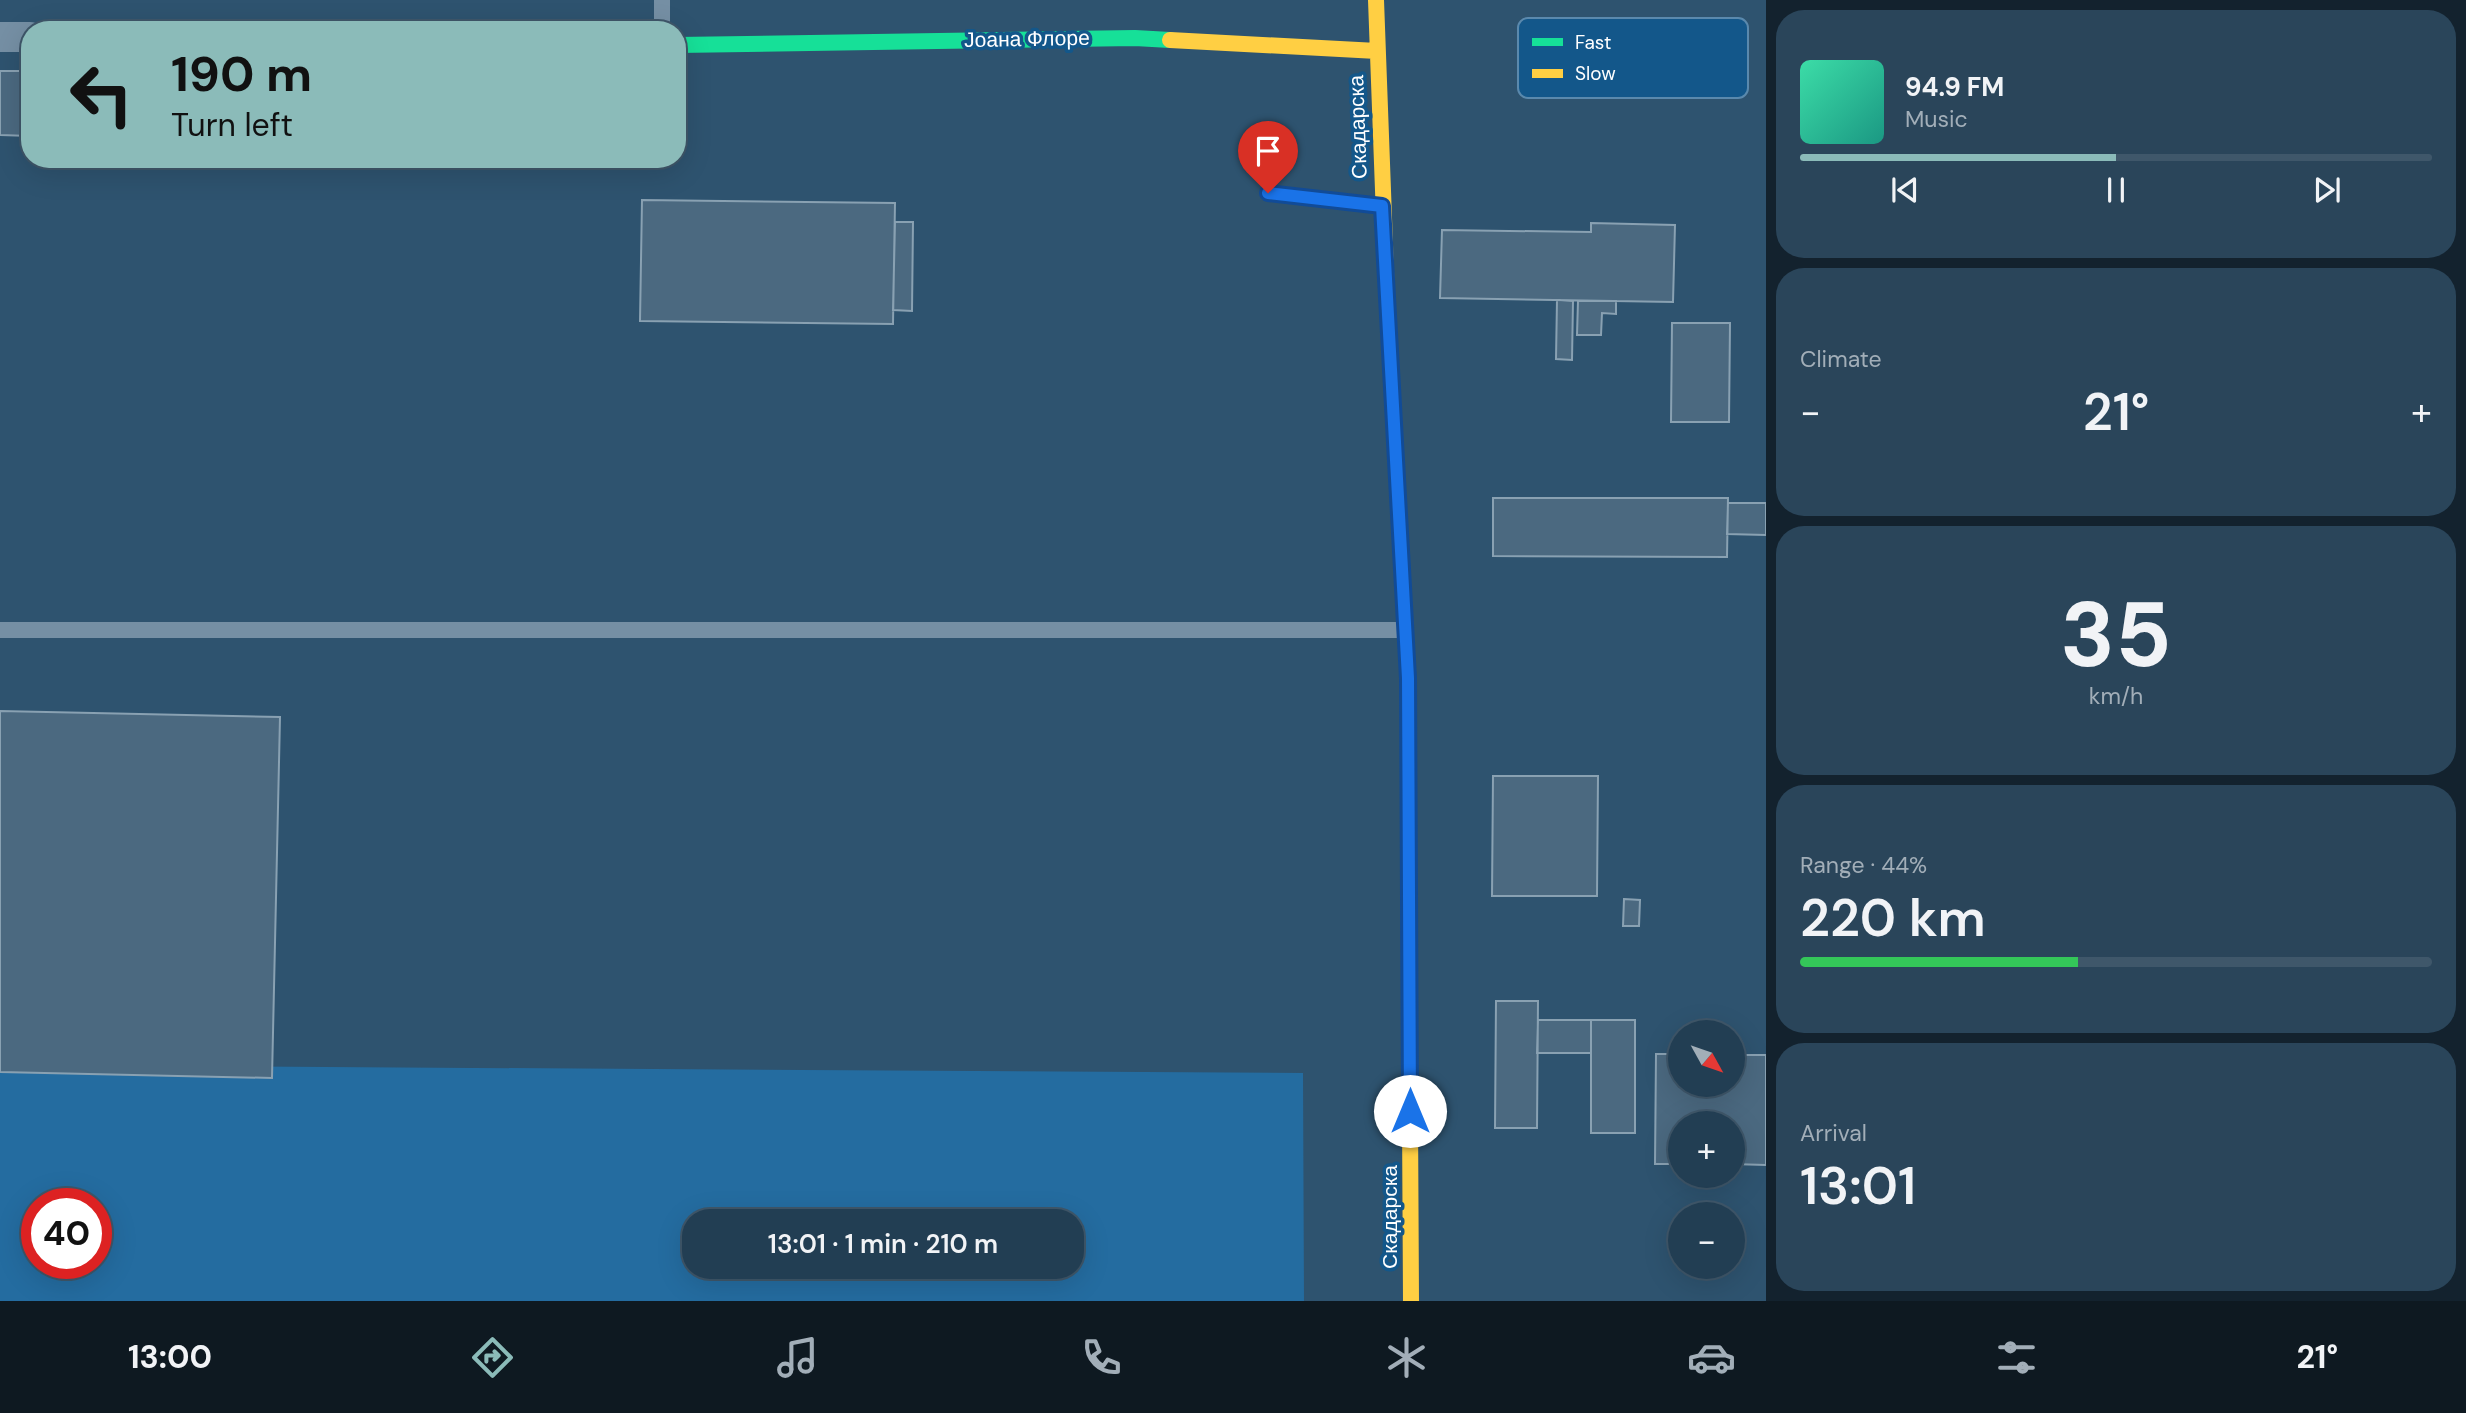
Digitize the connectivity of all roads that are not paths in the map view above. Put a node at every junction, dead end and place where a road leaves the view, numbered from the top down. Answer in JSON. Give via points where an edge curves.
{"nodes":[{"id":1,"x":662,"y":0,"type":"edge"},
{"id":2,"x":1376,"y":0,"type":"edge"},
{"id":3,"x":662,"y":21,"type":"edge"},
{"id":4,"x":0,"y":37,"type":"edge"},
{"id":5,"x":21,"y":37,"type":"edge"},
{"id":6,"x":686,"y":45,"type":"edge"},
{"id":7,"x":1377,"y":51,"type":"junction"},
{"id":8,"x":1268,"y":193,"type":"dead end"},
{"id":9,"x":1382,"y":206,"type":"junction"},
{"id":10,"x":0,"y":630,"type":"edge"},
{"id":11,"x":1406,"y":630,"type":"junction"},
{"id":12,"x":1411,"y":1301,"type":"edge"}],
"edges":[{"from":1,"to":3,"type":"lane"},
{"from":2,"to":7,"type":"street","name":"Скадарска"},
{"from":4,"to":5,"type":"street"},
{"from":6,"to":7,"type":"street","name":"Јоана Флоре","via":[[1135,38]]},
{"from":7,"to":9,"type":"street","name":"Скадарска"},
{"from":8,"to":9,"type":"lane"},
{"from":9,"to":11,"type":"street","name":"Скадарска"},
{"from":10,"to":11,"type":"lane"},
{"from":11,"to":12,"type":"street","name":"Скадарска"}]}
